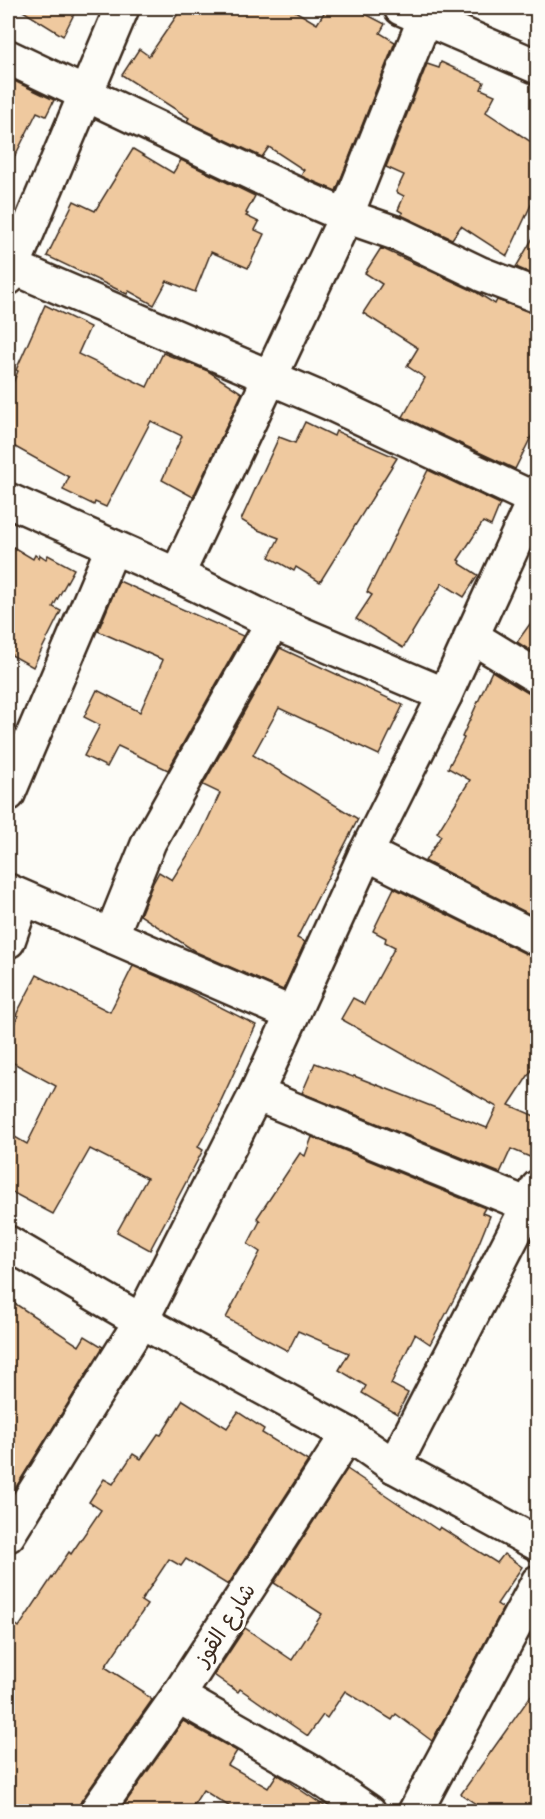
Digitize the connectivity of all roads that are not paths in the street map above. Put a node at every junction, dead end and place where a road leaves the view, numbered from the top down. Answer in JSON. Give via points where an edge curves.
{"nodes":[{"id":1,"x":122,"y":8,"type":"edge"},
{"id":2,"x":418,"y":11,"type":"edge"},
{"id":3,"x":8,"y":57,"type":"edge"},
{"id":4,"x":537,"y":67,"type":"edge"},
{"id":5,"x":85,"y":93,"type":"junction"},
{"id":6,"x":346,"y":216,"type":"junction"},
{"id":7,"x":9,"y":270,"type":"edge"},
{"id":8,"x":537,"y":296,"type":"edge"},
{"id":9,"x":270,"y":378,"type":"junction"},
{"id":10,"x":536,"y":495,"type":"edge"},
{"id":11,"x":8,"y":500,"type":"edge"},
{"id":12,"x":113,"y":547,"type":"junction"},
{"id":13,"x":177,"y":575,"type":"junction"},
{"id":14,"x":273,"y":622,"type":"junction"},
{"id":15,"x":471,"y":636,"type":"junction"},
{"id":16,"x":537,"y":677,"type":"edge"},
{"id":17,"x":445,"y":695,"type":"junction"},
{"id":18,"x":8,"y":794,"type":"edge"},
{"id":19,"x":366,"y":853,"type":"junction"},
{"id":20,"x":15,"y":894,"type":"edge"},
{"id":21,"x":111,"y":936,"type":"junction"},
{"id":22,"x":537,"y":939,"type":"edge"},
{"id":23,"x":8,"y":942,"type":"edge"},
{"id":24,"x":292,"y":1014,"type":"junction"},
{"id":25,"x":256,"y":1094,"type":"junction"},
{"id":26,"x":533,"y":1196,"type":"edge"},
{"id":27,"x":8,"y":1243,"type":"edge"},
{"id":28,"x":141,"y":1321,"type":"junction"},
{"id":29,"x":348,"y":1434,"type":"junction"},
{"id":30,"x":394,"y":1466,"type":"junction"},
{"id":31,"x":8,"y":1535,"type":"edge"},
{"id":32,"x":537,"y":1544,"type":"edge"},
{"id":33,"x":537,"y":1582,"type":"edge"},
{"id":34,"x":178,"y":1696,"type":"junction"},
{"id":35,"x":96,"y":1812,"type":"edge"},
{"id":36,"x":369,"y":1812,"type":"edge"},
{"id":37,"x":415,"y":1812,"type":"edge"}],
"edges":[{"from":1,"to":5,"type":"street"},
{"from":2,"to":4,"type":"street"},
{"from":2,"to":6,"type":"street"},
{"from":3,"to":5,"type":"street"},
{"from":5,"to":6,"type":"street"},
{"from":5,"to":7,"type":"street"},
{"from":6,"to":8,"type":"street","via":[[398,234]]},
{"from":6,"to":9,"type":"street"},
{"from":7,"to":9,"type":"street"},
{"from":9,"to":10,"type":"street"},
{"from":9,"to":13,"type":"street"},
{"from":10,"to":15,"type":"street"},
{"from":11,"to":12,"type":"street"},
{"from":12,"to":13,"type":"street"},
{"from":12,"to":18,"type":"street"},
{"from":13,"to":14,"type":"street"},
{"from":14,"to":17,"type":"street"},
{"from":14,"to":21,"type":"street","via":[[149,842]]},
{"from":15,"to":16,"type":"street"},
{"from":15,"to":17,"type":"street"},
{"from":17,"to":19,"type":"street"},
{"from":19,"to":22,"type":"street"},
{"from":19,"to":24,"type":"street"},
{"from":20,"to":21,"type":"street"},
{"from":20,"to":23,"type":"street"},
{"from":21,"to":24,"type":"street"},
{"from":24,"to":25,"type":"street"},
{"from":25,"to":26,"type":"street"},
{"from":25,"to":28,"type":"street"},
{"from":26,"to":30,"type":"street"},
{"from":27,"to":28,"type":"street"},
{"from":28,"to":29,"type":"street"},
{"from":28,"to":31,"type":"street"},
{"from":29,"to":30,"type":"street"},
{"from":29,"to":34,"type":"street","name":"شارع القوز"},
{"from":30,"to":32,"type":"street"},
{"from":33,"to":37,"type":"street"},
{"from":34,"to":35,"type":"street","name":"شارع القوز"},
{"from":34,"to":36,"type":"street"}]}
